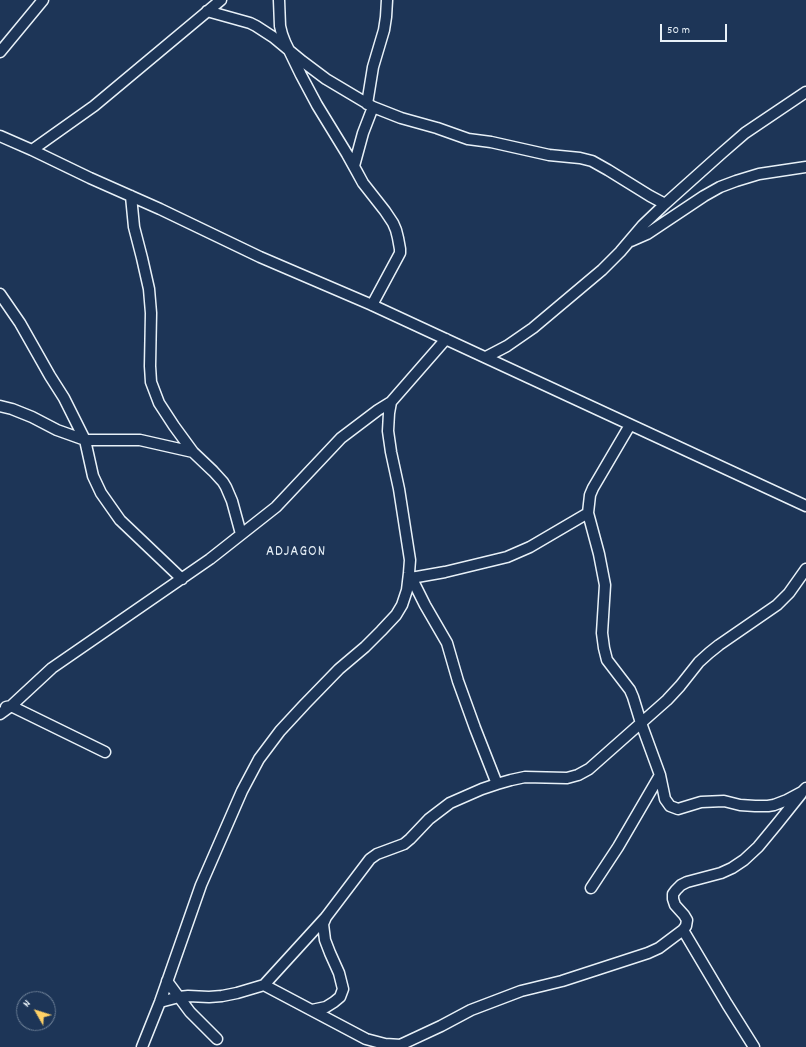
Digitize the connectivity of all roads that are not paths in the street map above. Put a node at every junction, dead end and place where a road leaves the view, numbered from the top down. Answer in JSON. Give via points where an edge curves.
{"nodes":[{"id":1,"x":43,"y":0,"type":"edge"},
{"id":2,"x":221,"y":0,"type":"edge"},
{"id":3,"x":279,"y":0,"type":"edge"},
{"id":4,"x":387,"y":0,"type":"edge"},
{"id":5,"x":207,"y":11,"type":"junction"},
{"id":6,"x":289,"y":50,"type":"junction"},
{"id":7,"x":0,"y":52,"type":"edge"},
{"id":8,"x":806,"y":92,"type":"edge"},
{"id":9,"x":370,"y":105,"type":"junction"},
{"id":10,"x":0,"y":136,"type":"edge"},
{"id":11,"x":32,"y":150,"type":"junction"},
{"id":12,"x":354,"y":166,"type":"junction"},
{"id":13,"x":806,"y":167,"type":"edge"},
{"id":14,"x":131,"y":196,"type":"junction"},
{"id":15,"x":665,"y":204,"type":"junction"},
{"id":16,"x":628,"y":243,"type":"junction"},
{"id":17,"x":0,"y":294,"type":"edge"},
{"id":18,"x":372,"y":305,"type":"junction"},
{"id":19,"x":446,"y":339,"type":"junction"},
{"id":20,"x":486,"y":357,"type":"junction"},
{"id":21,"x":391,"y":402,"type":"junction"},
{"id":22,"x":0,"y":406,"type":"edge"},
{"id":23,"x":630,"y":425,"type":"junction"},
{"id":24,"x":85,"y":440,"type":"junction"},
{"id":25,"x":194,"y":452,"type":"junction"},
{"id":26,"x":806,"y":506,"type":"edge"},
{"id":27,"x":588,"y":513,"type":"junction"},
{"id":28,"x":241,"y":534,"type":"junction"},
{"id":29,"x":806,"y":568,"type":"edge"},
{"id":30,"x":410,"y":576,"type":"junction"},
{"id":31,"x":182,"y":579,"type":"junction"},
{"id":32,"x":11,"y":706,"type":"junction"},
{"id":33,"x":0,"y":709,"type":"edge"},
{"id":34,"x":0,"y":714,"type":"edge"},
{"id":35,"x":641,"y":723,"type":"junction"},
{"id":36,"x":105,"y":752,"type":"dead end"},
{"id":37,"x":660,"y":776,"type":"junction"},
{"id":38,"x":497,"y":784,"type":"junction"},
{"id":39,"x":804,"y":790,"type":"edge"},
{"id":40,"x":591,"y":888,"type":"dead end"},
{"id":41,"x":326,"y":917,"type":"junction"},
{"id":42,"x":683,"y":930,"type":"junction"},
{"id":43,"x":167,"y":981,"type":"junction"},
{"id":44,"x":264,"y":985,"type":"junction"},
{"id":45,"x":179,"y":997,"type":"junction"},
{"id":46,"x":160,"y":1002,"type":"junction"},
{"id":47,"x":312,"y":1010,"type":"junction"},
{"id":48,"x":217,"y":1039,"type":"dead end"},
{"id":49,"x":398,"y":1046,"type":"edge"},
{"id":50,"x":142,"y":1047,"type":"edge"},
{"id":51,"x":754,"y":1047,"type":"edge"}],
"edges":[{"from":1,"to":7,"type":"street"},
{"from":2,"to":5,"type":"street"},
{"from":3,"to":6,"type":"street","via":[[280,26]]},
{"from":4,"to":9,"type":"street","via":[[384,30],[373,67]]},
{"from":5,"to":6,"type":"street","via":[[250,23]]},
{"from":5,"to":11,"type":"street","via":[[94,106]]},
{"from":6,"to":9,"type":"street","via":[[326,79]]},
{"from":6,"to":12,"type":"street"},
{"from":8,"to":15,"type":"street","via":[[745,134]]},
{"from":9,"to":12,"type":"street"},
{"from":9,"to":15,"type":"street","via":[[401,118],[468,139],[592,161]]},
{"from":10,"to":11,"type":"street"},
{"from":11,"to":14,"type":"street"},
{"from":12,"to":18,"type":"street","via":[[363,183],[393,223],[400,249],[398,258]]},
{"from":13,"to":16,"type":"street","via":[[759,174],[720,187]]},
{"from":14,"to":18,"type":"street","via":[[260,257]]},
{"from":14,"to":25,"type":"street","via":[[134,227],[149,289],[151,382],[159,403]]},
{"from":15,"to":16,"type":"street"},
{"from":16,"to":20,"type":"street","via":[[602,270],[533,328]]},
{"from":17,"to":24,"type":"street","via":[[64,398]]},
{"from":18,"to":19,"type":"street"},
{"from":19,"to":20,"type":"street"},
{"from":19,"to":21,"type":"street"},
{"from":20,"to":23,"type":"street"},
{"from":21,"to":28,"type":"street","via":[[342,438],[276,507]]},
{"from":21,"to":30,"type":"street","via":[[388,431],[408,542]]},
{"from":22,"to":24,"type":"street"},
{"from":23,"to":26,"type":"street"},
{"from":23,"to":27,"type":"street","via":[[592,488]]},
{"from":24,"to":25,"type":"street","via":[[140,440]]},
{"from":24,"to":31,"type":"street","via":[[93,476],[101,493],[120,520]]},
{"from":25,"to":28,"type":"street","via":[[224,482]]},
{"from":27,"to":30,"type":"street","via":[[530,547],[507,557],[445,572]]},
{"from":27,"to":35,"type":"street","via":[[600,554],[604,585],[602,633],[607,660],[630,690]]},
{"from":28,"to":31,"type":"street"},
{"from":29,"to":35,"type":"street","via":[[789,593],[777,605],[709,653],[667,700]]},
{"from":30,"to":38,"type":"street","via":[[447,643],[460,687]]},
{"from":30,"to":43,"type":"street","via":[[402,605],[396,615],[305,704],[259,759],[242,791],[201,885]]},
{"from":31,"to":32,"type":"street","via":[[52,668]]},
{"from":32,"to":33,"type":"street"},
{"from":32,"to":34,"type":"street"},
{"from":32,"to":36,"type":"street"},
{"from":35,"to":37,"type":"street"},
{"from":35,"to":38,"type":"street","via":[[589,769],[578,775],[567,778],[525,777]]},
{"from":37,"to":39,"type":"street","via":[[665,799],[670,806],[678,809],[701,802],[724,801],[740,805],[768,806],[780,803]]},
{"from":37,"to":40,"type":"street"},
{"from":38,"to":41,"type":"street","via":[[450,803],[429,819],[404,844],[370,859]]},
{"from":39,"to":42,"type":"street","via":[[758,847],[744,860],[721,873],[687,882],[676,890],[673,900],[687,920]]},
{"from":41,"to":44,"type":"street"},
{"from":41,"to":47,"type":"street","via":[[323,924],[325,940],[343,989],[340,997],[334,1002]]},
{"from":42,"to":49,"type":"street","via":[[648,953],[562,981],[521,991],[471,1010]]},
{"from":42,"to":51,"type":"street"},
{"from":43,"to":45,"type":"street"},
{"from":43,"to":46,"type":"street"},
{"from":44,"to":45,"type":"street","via":[[222,996]]},
{"from":44,"to":47,"type":"street"},
{"from":45,"to":46,"type":"street"},
{"from":45,"to":48,"type":"street"},
{"from":46,"to":50,"type":"street"},
{"from":47,"to":49,"type":"street","via":[[366,1039]]}]}
